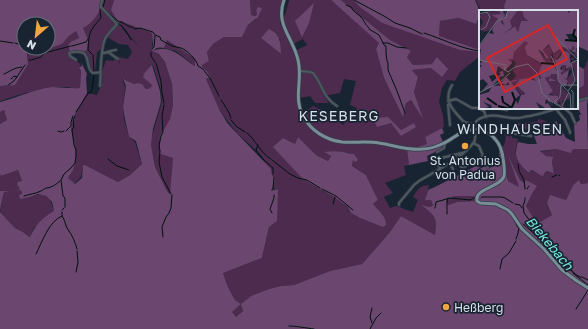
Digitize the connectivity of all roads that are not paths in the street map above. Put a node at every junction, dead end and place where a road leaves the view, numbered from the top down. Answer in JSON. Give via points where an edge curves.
{"nodes":[{"id":1,"x":102,"y":0,"type":"edge"},
{"id":2,"x":284,"y":0,"type":"edge"},
{"id":3,"x":116,"y":50,"type":"dead end"},
{"id":4,"x":108,"y":52,"type":"junction"},
{"id":5,"x":103,"y":53,"type":"junction"},
{"id":6,"x":118,"y":59,"type":"dead end"},
{"id":7,"x":76,"y":60,"type":"dead end"},
{"id":8,"x":300,"y":70,"type":"junction"},
{"id":9,"x":100,"y":72,"type":"junction"},
{"id":10,"x":452,"y":85,"type":"dead end"},
{"id":11,"x":100,"y":86,"type":"dead end"},
{"id":12,"x":588,"y":98,"type":"edge"},
{"id":13,"x":448,"y":100,"type":"junction"},
{"id":14,"x":578,"y":101,"type":"edge"},
{"id":15,"x":450,"y":104,"type":"junction"},
{"id":16,"x":337,"y":106,"type":"dead end"},
{"id":17,"x":479,"y":108,"type":"edge"},
{"id":18,"x":502,"y":109,"type":"edge"},
{"id":19,"x":556,"y":109,"type":"joint"},
{"id":20,"x":565,"y":109,"type":"edge"},
{"id":21,"x":484,"y":110,"type":"edge"},
{"id":22,"x":507,"y":110,"type":"dead end"},
{"id":23,"x":486,"y":117,"type":"junction"},
{"id":24,"x":575,"y":123,"type":"dead end"},
{"id":25,"x":450,"y":125,"type":"dead end"},
{"id":26,"x":475,"y":125,"type":"junction"},
{"id":27,"x":474,"y":130,"type":"junction"},
{"id":28,"x":488,"y":133,"type":"junction"},
{"id":29,"x":570,"y":133,"type":"dead end"},
{"id":30,"x":531,"y":136,"type":"dead end"},
{"id":31,"x":445,"y":143,"type":"junction"},
{"id":32,"x":473,"y":143,"type":"junction"},
{"id":33,"x":437,"y":152,"type":"dead end"},
{"id":34,"x":463,"y":153,"type":"junction"},
{"id":35,"x":483,"y":156,"type":"junction"},
{"id":36,"x":457,"y":158,"type":"junction"},
{"id":37,"x":449,"y":162,"type":"junction"},
{"id":38,"x":440,"y":168,"type":"junction"},
{"id":39,"x":488,"y":168,"type":"dead end"},
{"id":40,"x":453,"y":169,"type":"dead end"},
{"id":41,"x":399,"y":205,"type":"dead end"},
{"id":42,"x":588,"y":288,"type":"edge"}],
"edges":[{"from":1,"to":5,"type":"street","via":[[101,7],[117,24],[104,40]]},
{"from":2,"to":8,"type":"main road","via":[[282,22],[296,53]]},
{"from":3,"to":4,"type":"street"},
{"from":4,"to":5,"type":"street"},
{"from":4,"to":6,"type":"street"},
{"from":5,"to":9,"type":"street"},
{"from":7,"to":9,"type":"street","via":[[69,53],[82,52],[88,59],[92,72]]},
{"from":8,"to":16,"type":"street","via":[[313,73],[326,97]]},
{"from":8,"to":31,"type":"main road","via":[[298,98],[302,113],[313,129],[327,138],[343,142],[378,142],[412,150]]},
{"from":9,"to":11,"type":"street"},
{"from":10,"to":13,"type":"street","via":[[448,92]]},
{"from":12,"to":14,"type":"street"},
{"from":13,"to":15,"type":"street"},
{"from":13,"to":17,"type":"street","via":[[456,99]]},
{"from":15,"to":25,"type":"street"},
{"from":15,"to":26,"type":"street","via":[[464,122]]},
{"from":18,"to":22,"type":"street"},
{"from":19,"to":23,"type":"street","via":[[517,118],[494,115]]},
{"from":19,"to":29,"type":"street","via":[[565,120]]},
{"from":20,"to":24,"type":"street"},
{"from":21,"to":23,"type":"street"},
{"from":23,"to":26,"type":"street","via":[[478,120]]},
{"from":26,"to":27,"type":"street"},
{"from":27,"to":28,"type":"main road"},
{"from":27,"to":31,"type":"main road","via":[[465,131]]},
{"from":27,"to":32,"type":"street"},
{"from":28,"to":30,"type":"street","via":[[502,128]]},
{"from":28,"to":42,"type":"main road","via":[[496,139],[501,148],[504,174],[500,182],[478,193],[477,200],[480,203],[496,204],[508,210],[522,229],[562,270]]},
{"from":31,"to":33,"type":"street","via":[[444,148]]},
{"from":32,"to":34,"type":"street"},
{"from":32,"to":35,"type":"street","via":[[479,146]]},
{"from":34,"to":36,"type":"street"},
{"from":34,"to":38,"type":"street","via":[[437,159]]},
{"from":35,"to":36,"type":"street","via":[[464,167]]},
{"from":35,"to":39,"type":"street"},
{"from":36,"to":37,"type":"street"},
{"from":37,"to":38,"type":"street"},
{"from":37,"to":40,"type":"street"},
{"from":38,"to":41,"type":"street","via":[[414,185]]}]}
